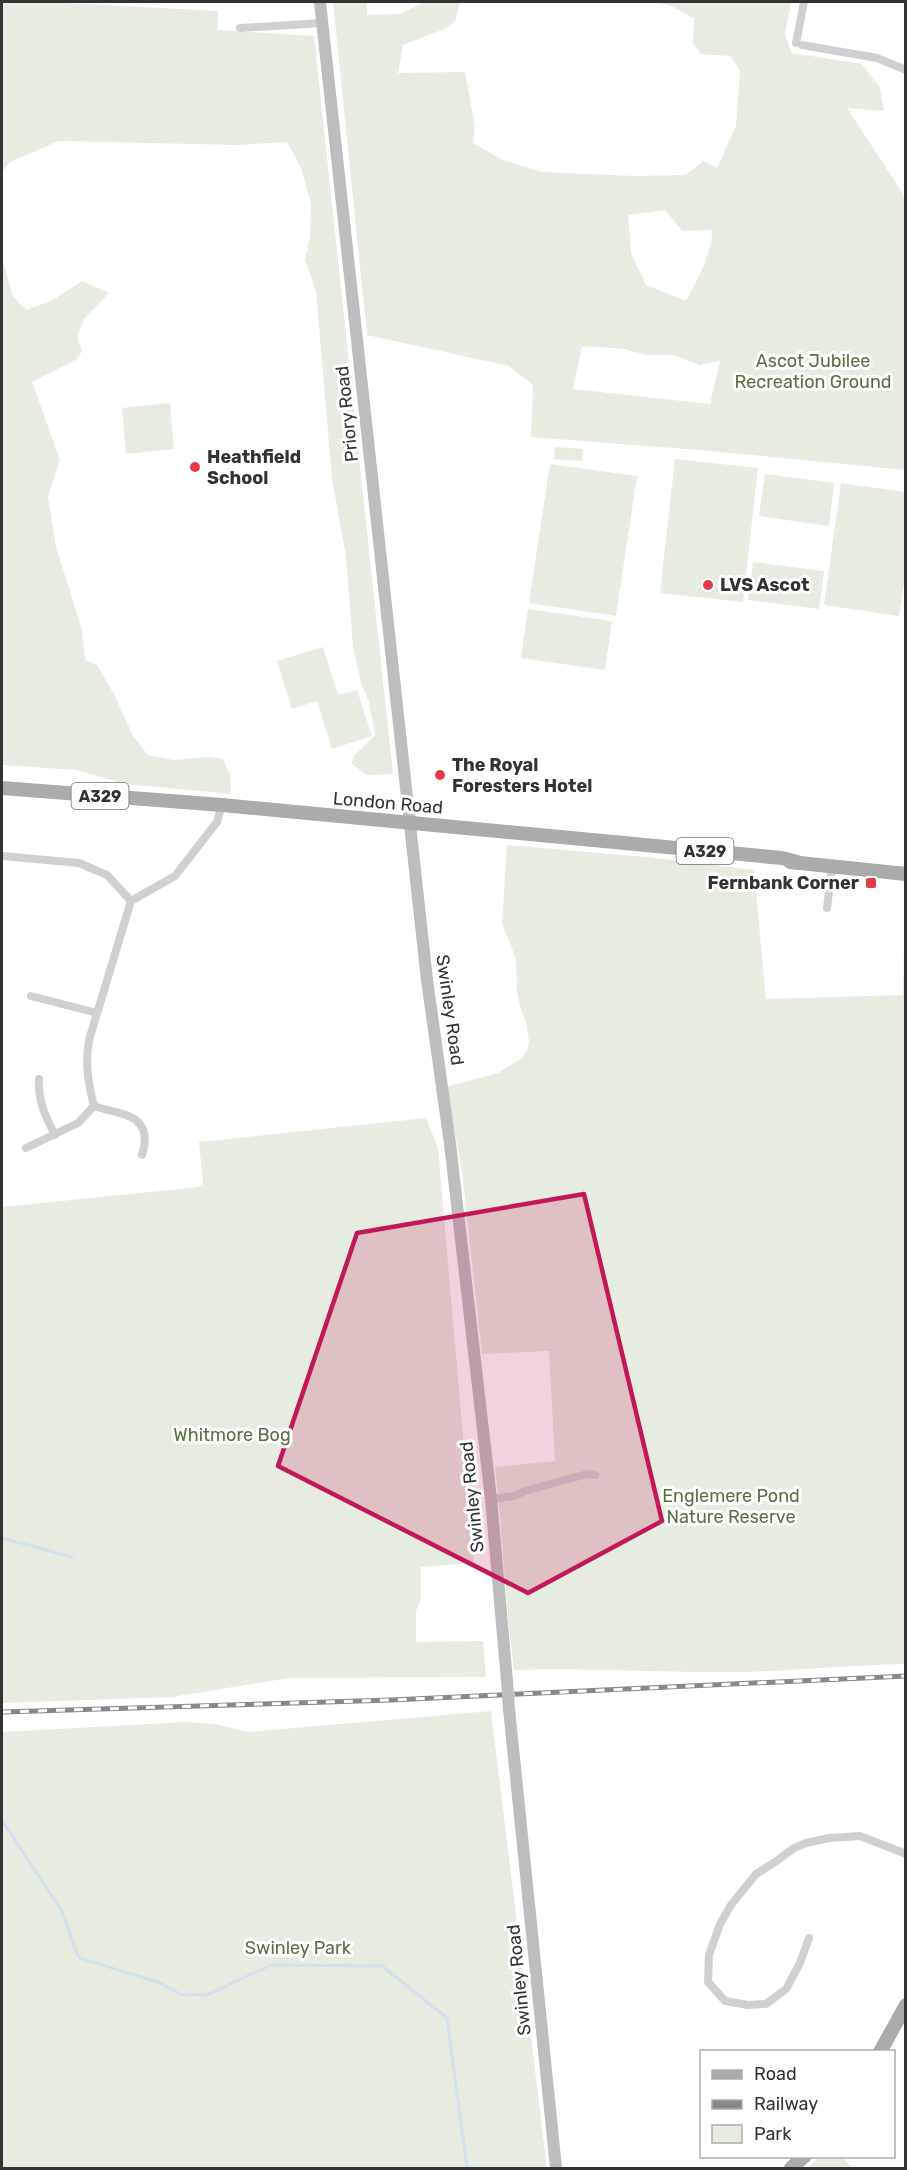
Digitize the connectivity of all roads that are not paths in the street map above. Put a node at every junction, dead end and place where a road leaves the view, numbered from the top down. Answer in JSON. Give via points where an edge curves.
{"nodes":[{"id":1,"x":320,"y":2,"type":"edge"},
{"id":2,"x":804,"y":2,"type":"edge"},
{"id":3,"x":322,"y":23,"type":"junction"},
{"id":4,"x":240,"y":28,"type":"dead end"},
{"id":5,"x":906,"y":70,"type":"edge"},
{"id":6,"x":2,"y":788,"type":"edge"},
{"id":7,"x":222,"y":805,"type":"junction"},
{"id":8,"x":410,"y":823,"type":"junction"},
{"id":9,"x":2,"y":856,"type":"edge"},
{"id":10,"x":832,"y":866,"type":"junction"},
{"id":11,"x":906,"y":874,"type":"edge"},
{"id":12,"x":131,"y":901,"type":"junction"},
{"id":13,"x":827,"y":908,"type":"dead end"},
{"id":14,"x":31,"y":996,"type":"dead end"},
{"id":15,"x":97,"y":1013,"type":"junction"},
{"id":16,"x":39,"y":1079,"type":"dead end"},
{"id":17,"x":94,"y":1106,"type":"junction"},
{"id":18,"x":55,"y":1135,"type":"junction"},
{"id":19,"x":26,"y":1148,"type":"dead end"},
{"id":20,"x":142,"y":1155,"type":"dead end"},
{"id":21,"x":595,"y":1475,"type":"dead end"},
{"id":22,"x":491,"y":1499,"type":"junction"},
{"id":23,"x":906,"y":1854,"type":"edge"},
{"id":24,"x":809,"y":1938,"type":"dead end"},
{"id":25,"x":906,"y":2004,"type":"edge"},
{"id":26,"x":881,"y":2050,"type":"edge"},
{"id":27,"x":804,"y":2158,"type":"edge"},
{"id":28,"x":556,"y":2169,"type":"edge"},
{"id":29,"x":791,"y":2169,"type":"edge"}],
"edges":[{"from":1,"to":3,"type":"main road","name":"Priory Road"},
{"from":2,"to":5,"type":"street","via":[[799,44],[877,58]]},
{"from":3,"to":4,"type":"street"},
{"from":3,"to":8,"type":"main road","name":"Priory Road"},
{"from":6,"to":7,"type":"main road","name":"London Road","number":"A329"},
{"from":7,"to":8,"type":"main road","name":"London Road","number":"A329"},
{"from":7,"to":12,"type":"street","via":[[217,822],[176,876]]},
{"from":8,"to":10,"type":"main road","name":"London Road","number":"A329"},
{"from":8,"to":22,"type":"main road","name":"Swinley Road"},
{"from":9,"to":12,"type":"street","via":[[78,863],[107,875]]},
{"from":10,"to":11,"type":"main road","name":"London Road","number":"A329"},
{"from":10,"to":13,"type":"street"},
{"from":12,"to":15,"type":"street"},
{"from":14,"to":15,"type":"street"},
{"from":15,"to":17,"type":"street","via":[[86,1055]]},
{"from":16,"to":18,"type":"street","via":[[42,1109]]},
{"from":17,"to":18,"type":"street","via":[[78,1123]]},
{"from":17,"to":20,"type":"street","via":[[137,1120],[146,1143]]},
{"from":18,"to":19,"type":"street"},
{"from":21,"to":22,"type":"street"},
{"from":22,"to":28,"type":"main road","name":"Swinley Road","bridge":true},
{"from":23,"to":24,"type":"street","via":[[860,1836],[829,1838],[794,1848],[756,1874],[731,1905],[710,1955],[708,1982],[725,2001],[766,2004],[786,1989]]},
{"from":25,"to":26,"type":"main road"},
{"from":27,"to":29,"type":"main road"}]}
